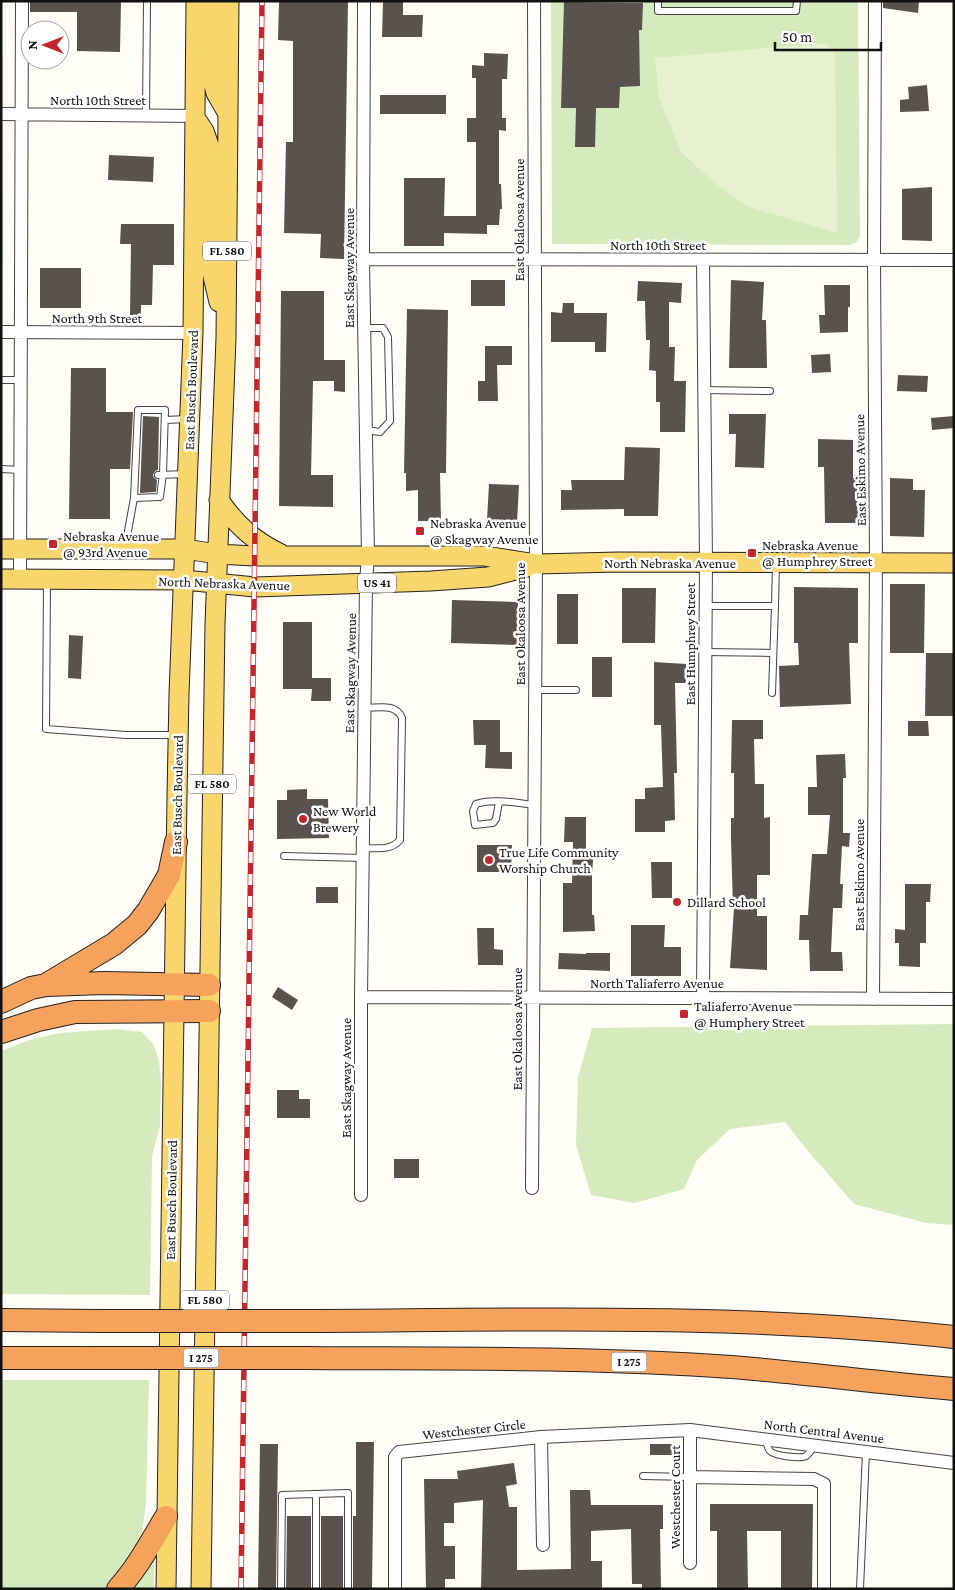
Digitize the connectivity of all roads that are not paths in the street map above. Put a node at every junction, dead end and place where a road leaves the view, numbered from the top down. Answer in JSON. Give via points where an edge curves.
{"nodes":[{"id":1,"x":22,"y":1,"type":"edge"},
{"id":2,"x":147,"y":1,"type":"edge"},
{"id":3,"x":196,"y":1,"type":"edge"},
{"id":4,"x":212,"y":1,"type":"edge"},
{"id":5,"x":229,"y":1,"type":"edge"},
{"id":6,"x":364,"y":1,"type":"edge"},
{"id":7,"x":534,"y":1,"type":"edge"},
{"id":8,"x":658,"y":1,"type":"edge"},
{"id":9,"x":797,"y":1,"type":"edge"},
{"id":10,"x":875,"y":1,"type":"edge"},
{"id":11,"x":1,"y":114,"type":"edge"},
{"id":12,"x":22,"y":114,"type":"junction"},
{"id":13,"x":228,"y":114,"type":"junction"},
{"id":14,"x":146,"y":115,"type":"junction"},
{"id":15,"x":194,"y":116,"type":"junction"},
{"id":16,"x":363,"y":259,"type":"junction"},
{"id":17,"x":534,"y":260,"type":"junction"},
{"id":18,"x":703,"y":260,"type":"junction"},
{"id":19,"x":874,"y":260,"type":"junction"},
{"id":20,"x":954,"y":260,"type":"edge"},
{"id":21,"x":364,"y":328,"type":"junction"},
{"id":22,"x":1,"y":332,"type":"edge"},
{"id":23,"x":21,"y":332,"type":"junction"},
{"id":24,"x":193,"y":333,"type":"junction"},
{"id":25,"x":226,"y":338,"type":"junction"},
{"id":26,"x":1,"y":380,"type":"edge"},
{"id":27,"x":21,"y":380,"type":"junction"},
{"id":28,"x":704,"y":390,"type":"junction"},
{"id":29,"x":770,"y":391,"type":"dead end"},
{"id":30,"x":190,"y":419,"type":"junction"},
{"id":31,"x":165,"y":420,"type":"junction"},
{"id":32,"x":366,"y":430,"type":"junction"},
{"id":33,"x":1,"y":469,"type":"edge"},
{"id":34,"x":20,"y":470,"type":"junction"},
{"id":35,"x":161,"y":474,"type":"junction"},
{"id":36,"x":188,"y":474,"type":"junction"},
{"id":37,"x":134,"y":498,"type":"junction"},
{"id":38,"x":219,"y":500,"type":"junction"},
{"id":39,"x":1,"y":549,"type":"edge"},
{"id":40,"x":20,"y":549,"type":"junction"},
{"id":41,"x":128,"y":549,"type":"junction"},
{"id":42,"x":185,"y":549,"type":"junction"},
{"id":43,"x":218,"y":554,"type":"junction"},
{"id":44,"x":287,"y":556,"type":"junction"},
{"id":45,"x":368,"y":556,"type":"junction"},
{"id":46,"x":706,"y":562,"type":"junction"},
{"id":47,"x":776,"y":562,"type":"junction"},
{"id":48,"x":876,"y":563,"type":"junction"},
{"id":49,"x":954,"y":563,"type":"edge"},
{"id":50,"x":536,"y":564,"type":"junction"},
{"id":51,"x":10,"y":579,"type":"edge"},
{"id":52,"x":48,"y":580,"type":"junction"},
{"id":53,"x":184,"y":580,"type":"junction"},
{"id":54,"x":366,"y":583,"type":"junction"},
{"id":55,"x":216,"y":584,"type":"junction"},
{"id":56,"x":705,"y":606,"type":"junction"},
{"id":57,"x":774,"y":606,"type":"junction"},
{"id":58,"x":705,"y":652,"type":"junction"},
{"id":59,"x":773,"y":653,"type":"junction"},
{"id":60,"x":535,"y":690,"type":"junction"},
{"id":61,"x":576,"y":690,"type":"dead end"},
{"id":62,"x":772,"y":693,"type":"dead end"},
{"id":63,"x":365,"y":708,"type":"junction"},
{"id":64,"x":178,"y":735,"type":"junction"},
{"id":65,"x":499,"y":802,"type":"junction"},
{"id":66,"x":534,"y":805,"type":"junction"},
{"id":67,"x":176,"y":842,"type":"junction"},
{"id":68,"x":363,"y":853,"type":"junction"},
{"id":69,"x":284,"y":856,"type":"dead end"},
{"id":70,"x":46,"y":984,"type":"junction"},
{"id":71,"x":174,"y":984,"type":"junction"},
{"id":72,"x":209,"y":985,"type":"junction"},
{"id":73,"x":361,"y":997,"type":"junction"},
{"id":74,"x":532,"y":998,"type":"junction"},
{"id":75,"x":703,"y":998,"type":"junction"},
{"id":76,"x":873,"y":999,"type":"junction"},
{"id":77,"x":954,"y":999,"type":"edge"},
{"id":78,"x":1,"y":1002,"type":"edge"},
{"id":79,"x":209,"y":1010,"type":"junction"},
{"id":80,"x":174,"y":1011,"type":"junction"},
{"id":81,"x":1,"y":1032,"type":"edge"},
{"id":82,"x":532,"y":1188,"type":"dead end"},
{"id":83,"x":361,"y":1195,"type":"dead end"},
{"id":84,"x":1,"y":1320,"type":"edge"},
{"id":85,"x":954,"y":1337,"type":"edge"},
{"id":86,"x":1,"y":1358,"type":"edge"},
{"id":87,"x":954,"y":1389,"type":"edge"},
{"id":88,"x":690,"y":1430,"type":"junction"},
{"id":89,"x":541,"y":1437,"type":"junction"},
{"id":90,"x":866,"y":1451,"type":"junction"},
{"id":91,"x":954,"y":1463,"type":"edge"},
{"id":92,"x":643,"y":1476,"type":"dead end"},
{"id":93,"x":690,"y":1477,"type":"junction"},
{"id":94,"x":316,"y":1494,"type":"junction"},
{"id":95,"x":166,"y":1517,"type":"junction"},
{"id":96,"x":542,"y":1545,"type":"dead end"},
{"id":97,"x":690,"y":1563,"type":"dead end"},
{"id":98,"x":118,"y":1589,"type":"edge"},
{"id":99,"x":166,"y":1589,"type":"edge"},
{"id":100,"x":201,"y":1589,"type":"edge"},
{"id":101,"x":281,"y":1589,"type":"edge"},
{"id":102,"x":316,"y":1589,"type":"edge"},
{"id":103,"x":348,"y":1589,"type":"edge"},
{"id":104,"x":395,"y":1589,"type":"edge"},
{"id":105,"x":824,"y":1589,"type":"edge"},
{"id":106,"x":860,"y":1589,"type":"edge"}],
"edges":[{"from":1,"to":12,"type":"street"},
{"from":2,"to":14,"type":"lane"},
{"from":3,"to":15,"type":"main road","name":"East Busch Boulevard","number":"FL 580"},
{"from":4,"to":13,"type":"main road","via":[[212,77],[216,93]]},
{"from":5,"to":13,"type":"main road","number":"FL 580"},
{"from":6,"to":16,"type":"street","name":"East Skagway Avenue"},
{"from":7,"to":17,"type":"street","name":"East Okaloosa Avenue"},
{"from":8,"to":9,"type":"lane","via":[[658,11],[796,11]]},
{"from":10,"to":19,"type":"street","name":"East Eskimo Avenue"},
{"from":11,"to":12,"type":"street","name":"North 10th Street"},
{"from":12,"to":14,"type":"street","name":"North 10th Street"},
{"from":12,"to":23,"type":"street"},
{"from":13,"to":25,"type":"main road","number":"FL 580"},
{"from":14,"to":15,"type":"street","name":"North 10th Street"},
{"from":15,"to":24,"type":"main road","name":"East Busch Boulevard","number":"FL 580"},
{"from":15,"to":25,"type":"main road","via":[[204,131],[212,154],[211,268]]},
{"from":16,"to":17,"type":"street","name":"North 10th Street"},
{"from":16,"to":21,"type":"street","name":"East Skagway Avenue"},
{"from":17,"to":18,"type":"street","name":"North 10th Street"},
{"from":17,"to":50,"type":"street","name":"East Okaloosa Avenue"},
{"from":18,"to":19,"type":"street","name":"North 10th Street"},
{"from":18,"to":28,"type":"street","name":"East Humphrey Street"},
{"from":19,"to":20,"type":"street","name":"North 10th Street"},
{"from":19,"to":48,"type":"street","name":"East Eskimo Avenue"},
{"from":21,"to":32,"type":"street","name":"East Skagway Avenue"},
{"from":21,"to":32,"type":"lane","via":[[383,328],[388,337],[390,421],[380,432]]},
{"from":22,"to":23,"type":"street","name":"North 9th Street"},
{"from":23,"to":24,"type":"street","name":"North 9th Street"},
{"from":23,"to":27,"type":"street"},
{"from":24,"to":30,"type":"main road","name":"East Busch Boulevard","number":"FL 580"},
{"from":25,"to":38,"type":"main road","number":"FL 580"},
{"from":26,"to":27,"type":"lane"},
{"from":27,"to":34,"type":"street"},
{"from":28,"to":29,"type":"lane"},
{"from":28,"to":46,"type":"street","name":"East Humphrey Street"},
{"from":30,"to":31,"type":"lane"},
{"from":30,"to":36,"type":"main road","name":"East Busch Boulevard","number":"FL 580"},
{"from":31,"to":35,"type":"lane"},
{"from":31,"to":37,"type":"lane","via":[[165,410],[138,410],[140,434]]},
{"from":32,"to":45,"type":"street","name":"East Skagway Avenue"},
{"from":33,"to":34,"type":"lane"},
{"from":34,"to":40,"type":"street"},
{"from":35,"to":36,"type":"lane"},
{"from":35,"to":37,"type":"lane","via":[[160,497]]},
{"from":36,"to":42,"type":"main road","name":"East Busch Boulevard","number":"FL 580"},
{"from":37,"to":41,"type":"lane"},
{"from":38,"to":43,"type":"main road","number":"FL 580"},
{"from":38,"to":44,"type":"main road","via":[[247,533]]},
{"from":39,"to":40,"type":"main road","name":"North Nebraska Avenue","number":"US 41"},
{"from":40,"to":41,"type":"main road","name":"North Nebraska Avenue","number":"US 41"},
{"from":40,"to":51,"type":"street"},
{"from":41,"to":42,"type":"main road","name":"North Nebraska Avenue","number":"US 41"},
{"from":42,"to":43,"type":"main road","name":"North Nebraska Avenue","number":"US 41"},
{"from":42,"to":53,"type":"main road","name":"East Busch Boulevard","number":"FL 580"},
{"from":43,"to":44,"type":"main road","name":"North Nebraska Avenue","number":"US 41"},
{"from":43,"to":55,"type":"main road","number":"FL 580"},
{"from":44,"to":45,"type":"main road","name":"North Nebraska Avenue","number":"US 41"},
{"from":45,"to":50,"type":"main road","name":"North Nebraska Avenue","number":"US 41","via":[[486,556]]},
{"from":45,"to":54,"type":"street","name":"East Skagway Avenue"},
{"from":46,"to":47,"type":"main road","name":"North Nebraska Avenue","number":"US 41"},
{"from":46,"to":50,"type":"main road","name":"North Nebraska Avenue","number":"US 41"},
{"from":46,"to":56,"type":"street","name":"East Humphrey Street"},
{"from":47,"to":48,"type":"main road","name":"North Nebraska Avenue","number":"US 41"},
{"from":47,"to":57,"type":"lane"},
{"from":48,"to":49,"type":"main road","name":"North Nebraska Avenue","number":"US 41"},
{"from":48,"to":76,"type":"street","name":"East Eskimo Avenue"},
{"from":50,"to":54,"type":"main road","name":"North Nebraska Avenue","number":"US 41","via":[[488,577]]},
{"from":50,"to":60,"type":"street","name":"East Okaloosa Avenue"},
{"from":51,"to":52,"type":"main road","name":"North Nebraska Avenue","number":"US 41"},
{"from":52,"to":53,"type":"main road","name":"North Nebraska Avenue","number":"US 41"},
{"from":52,"to":64,"type":"lane","via":[[46,729]]},
{"from":53,"to":55,"type":"main road","name":"North Nebraska Avenue","number":"US 41"},
{"from":53,"to":64,"type":"main road","name":"East Busch Boulevard","number":"FL 580"},
{"from":54,"to":55,"type":"main road","name":"North Nebraska Avenue","number":"US 41","via":[[255,587]]},
{"from":54,"to":63,"type":"street","name":"East Skagway Avenue"},
{"from":55,"to":72,"type":"main road","number":"FL 580"},
{"from":56,"to":57,"type":"lane"},
{"from":56,"to":58,"type":"street","name":"East Humphrey Street"},
{"from":57,"to":59,"type":"lane"},
{"from":58,"to":59,"type":"lane"},
{"from":58,"to":75,"type":"street","name":"East Humphrey Street"},
{"from":59,"to":62,"type":"lane"},
{"from":60,"to":61,"type":"lane"},
{"from":60,"to":66,"type":"street","name":"East Okaloosa Avenue"},
{"from":63,"to":68,"type":"street","name":"East Skagway Avenue"},
{"from":63,"to":68,"type":"lane","via":[[394,708],[402,718],[400,840],[395,846]]},
{"from":64,"to":67,"type":"main road","name":"East Busch Boulevard","number":"FL 580"},
{"from":65,"to":65,"type":"lane","via":[[476,804],[473,811],[475,825],[493,823]]},
{"from":65,"to":66,"type":"lane"},
{"from":66,"to":74,"type":"street","name":"East Okaloosa Avenue"},
{"from":67,"to":70,"type":"highway","via":[[169,876],[137,925],[114,944]]},
{"from":67,"to":71,"type":"main road","name":"East Busch Boulevard","number":"FL 580"},
{"from":68,"to":69,"type":"lane"},
{"from":68,"to":73,"type":"street","name":"East Skagway Avenue"},
{"from":70,"to":71,"type":"highway"},
{"from":70,"to":78,"type":"highway"},
{"from":71,"to":72,"type":"highway"},
{"from":71,"to":80,"type":"main road","name":"East Busch Boulevard","number":"FL 580"},
{"from":72,"to":79,"type":"main road","number":"FL 580"},
{"from":73,"to":74,"type":"street","name":"North Taliaferro Avenue"},
{"from":73,"to":83,"type":"street","name":"East Skagway Avenue"},
{"from":74,"to":75,"type":"street","name":"North Taliaferro Avenue"},
{"from":74,"to":82,"type":"street","name":"East Okaloosa Avenue"},
{"from":75,"to":76,"type":"street","name":"North Taliaferro Avenue"},
{"from":76,"to":77,"type":"street","name":"North Taliaferro Avenue"},
{"from":79,"to":80,"type":"highway"},
{"from":79,"to":100,"type":"main road","number":"FL 580"},
{"from":80,"to":81,"type":"highway","via":[[75,1012]]},
{"from":80,"to":95,"type":"main road","name":"East Busch Boulevard","number":"FL 580"},
{"from":84,"to":85,"type":"highway","bridge":true,"via":[[733,1321]]},
{"from":86,"to":87,"type":"highway","number":"I 275","bridge":true,"via":[[490,1359],[657,1364],[730,1367]]},
{"from":88,"to":89,"type":"street","name":"Westchester Circle"},
{"from":88,"to":90,"type":"street","name":"North Central Avenue"},
{"from":88,"to":93,"type":"street","name":"Westchester Court"},
{"from":89,"to":96,"type":"street"},
{"from":89,"to":104,"type":"street","name":"Westchester Circle","via":[[399,1452],[395,1456]]},
{"from":90,"to":91,"type":"street","name":"North Central Avenue"},
{"from":90,"to":106,"type":"lane"},
{"from":92,"to":93,"type":"lane"},
{"from":93,"to":97,"type":"street","name":"Westchester Court"},
{"from":93,"to":105,"type":"street","via":[[814,1479],[824,1484]]},
{"from":94,"to":101,"type":"lane","via":[[282,1495]]},
{"from":94,"to":102,"type":"lane"},
{"from":94,"to":103,"type":"lane","via":[[348,1493]]},
{"from":95,"to":98,"type":"highway","via":[[142,1559]]},
{"from":95,"to":99,"type":"main road","name":"East Busch Boulevard","number":"FL 580"}]}
